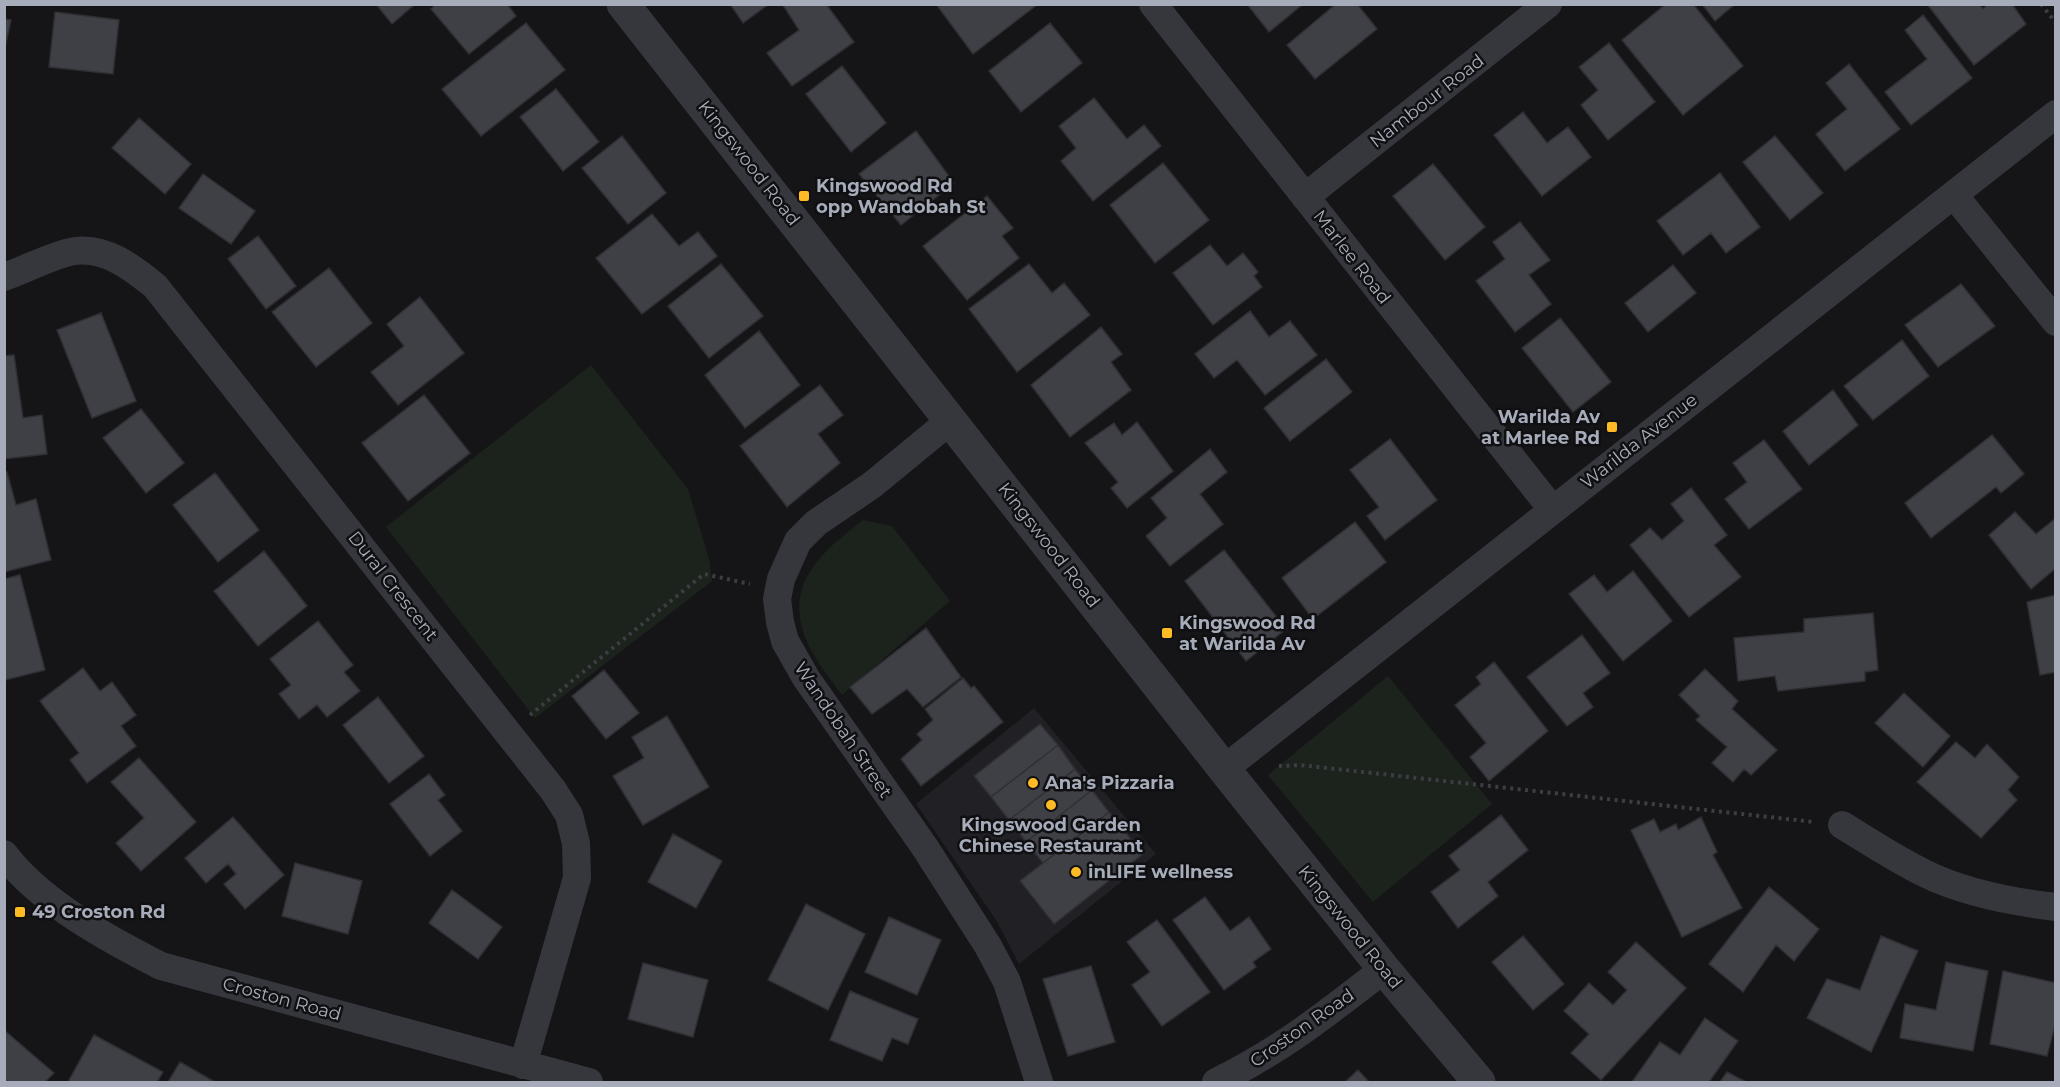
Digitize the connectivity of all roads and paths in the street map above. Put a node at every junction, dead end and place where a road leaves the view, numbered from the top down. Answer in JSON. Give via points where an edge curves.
{"nodes":[{"id":1,"x":623,"y":4,"type":"edge"},
{"id":2,"x":1153,"y":4,"type":"edge"},
{"id":3,"x":1548,"y":4,"type":"edge"},
{"id":4,"x":2041,"y":4,"type":"edge"},
{"id":5,"x":2055,"y":23,"type":"edge"},
{"id":6,"x":2055,"y":114,"type":"edge"},
{"id":7,"x":1954,"y":195,"type":"junction"},
{"id":8,"x":1305,"y":197,"type":"junction"},
{"id":9,"x":4,"y":277,"type":"edge"},
{"id":10,"x":2055,"y":322,"type":"edge"},
{"id":11,"x":951,"y":420,"type":"junction"},
{"id":12,"x":1552,"y":509,"type":"junction"},
{"id":13,"x":779,"y":591,"type":"junction"},
{"id":14,"x":509,"y":732,"type":"junction"},
{"id":15,"x":1278,"y":766,"type":"dead end"},
{"id":16,"x":1224,"y":769,"type":"junction"},
{"id":17,"x":1842,"y":825,"type":"joint"},
{"id":18,"x":4,"y":854,"type":"edge"},
{"id":19,"x":2055,"y":907,"type":"edge"},
{"id":20,"x":1384,"y":969,"type":"junction"},
{"id":21,"x":523,"y":1065,"type":"junction"},
{"id":22,"x":589,"y":1083,"type":"edge"},
{"id":23,"x":1039,"y":1083,"type":"edge"},
{"id":24,"x":1216,"y":1083,"type":"edge"},
{"id":25,"x":1479,"y":1083,"type":"edge"}],
"edges":[{"from":1,"to":11,"type":"street","name":"Kingswood Road"},
{"from":2,"to":8,"type":"street","name":"Marlee Road"},
{"from":3,"to":8,"type":"street","name":"Nambour Road"},
{"from":4,"to":5,"type":"path"},
{"from":6,"to":7,"type":"street","name":"Warilda Avenue"},
{"from":7,"to":10,"type":"street"},
{"from":7,"to":12,"type":"street","name":"Warilda Avenue"},
{"from":8,"to":12,"type":"street","name":"Marlee Road"},
{"from":9,"to":14,"type":"street","name":"Dural Crescent","via":[[76,251],[116,259],[155,286]]},
{"from":11,"to":13,"type":"street","name":"Wandobah Street","via":[[872,485],[816,523],[798,541],[787,561]]},
{"from":11,"to":16,"type":"street","name":"Kingswood Road"},
{"from":12,"to":16,"type":"street","name":"Warilda Avenue"},
{"from":13,"to":14,"type":"path","via":[[704,573]]},
{"from":13,"to":23,"type":"street","name":"Wandobah Street","via":[[780,622],[795,660],[924,846],[1007,981]]},
{"from":14,"to":21,"type":"street","name":"Dural Crescent","via":[[569,815],[576,843],[577,878]]},
{"from":15,"to":17,"type":"path","via":[[1300,765]]},
{"from":16,"to":20,"type":"street","name":"Kingswood Road"},
{"from":17,"to":19,"type":"street","via":[[1927,875],[1973,891]]},
{"from":18,"to":21,"type":"street","name":"Croston Road","via":[[43,893],[81,922],[161,966]]},
{"from":20,"to":24,"type":"street","name":"Croston Road","via":[[1313,1025]]},
{"from":20,"to":25,"type":"street","name":"Kingswood Road"},
{"from":21,"to":22,"type":"street","name":"Croston Road"}]}
